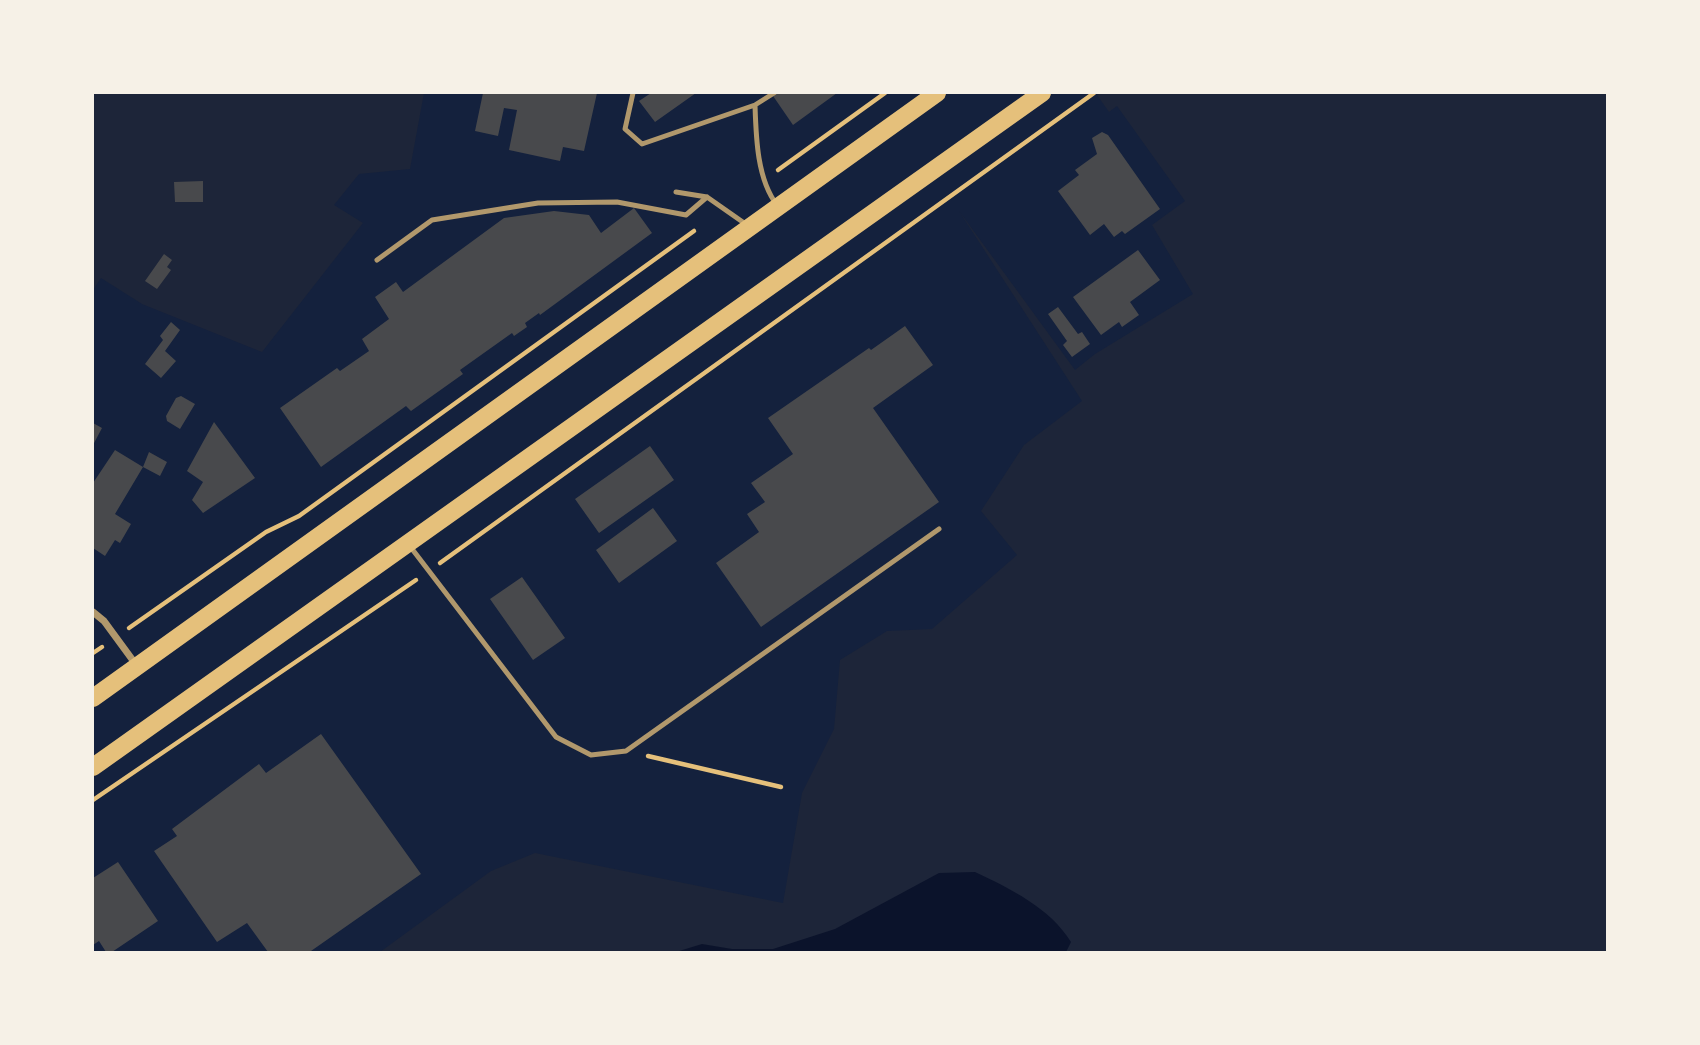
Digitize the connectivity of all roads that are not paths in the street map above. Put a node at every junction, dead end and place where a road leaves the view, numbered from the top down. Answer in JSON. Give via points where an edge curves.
{"nodes":[{"id":1,"x":634,"y":93,"type":"edge"},
{"id":2,"x":774,"y":93,"type":"edge"},
{"id":3,"x":937,"y":93,"type":"edge"},
{"id":4,"x":1042,"y":93,"type":"edge"},
{"id":5,"x":755,"y":105,"type":"junction"},
{"id":6,"x":676,"y":192,"type":"dead end"},
{"id":7,"x":707,"y":197,"type":"junction"},
{"id":8,"x":778,"y":206,"type":"junction"},
{"id":9,"x":749,"y":227,"type":"junction"},
{"id":10,"x":377,"y":260,"type":"dead end"},
{"id":11,"x":939,"y":529,"type":"dead end"},
{"id":12,"x":409,"y":545,"type":"junction"},
{"id":13,"x":93,"y":612,"type":"edge"},
{"id":14,"x":137,"y":667,"type":"junction"},
{"id":15,"x":93,"y":698,"type":"edge"},
{"id":16,"x":93,"y":767,"type":"edge"}],
"edges":[{"from":1,"to":5,"type":"lane","via":[[625,129],[642,144]]},
{"from":2,"to":5,"type":"lane"},
{"from":3,"to":8,"type":"main road"},
{"from":4,"to":12,"type":"main road"},
{"from":5,"to":8,"type":"lane","via":[[767,192]]},
{"from":6,"to":7,"type":"lane"},
{"from":7,"to":9,"type":"lane"},
{"from":7,"to":10,"type":"lane","via":[[686,215],[617,202],[576,200],[432,220]]},
{"from":8,"to":9,"type":"main road"},
{"from":9,"to":14,"type":"main road"},
{"from":11,"to":12,"type":"lane","via":[[626,751],[591,755],[556,737]]},
{"from":12,"to":16,"type":"main road"},
{"from":13,"to":14,"type":"street"},
{"from":14,"to":15,"type":"main road"}]}
